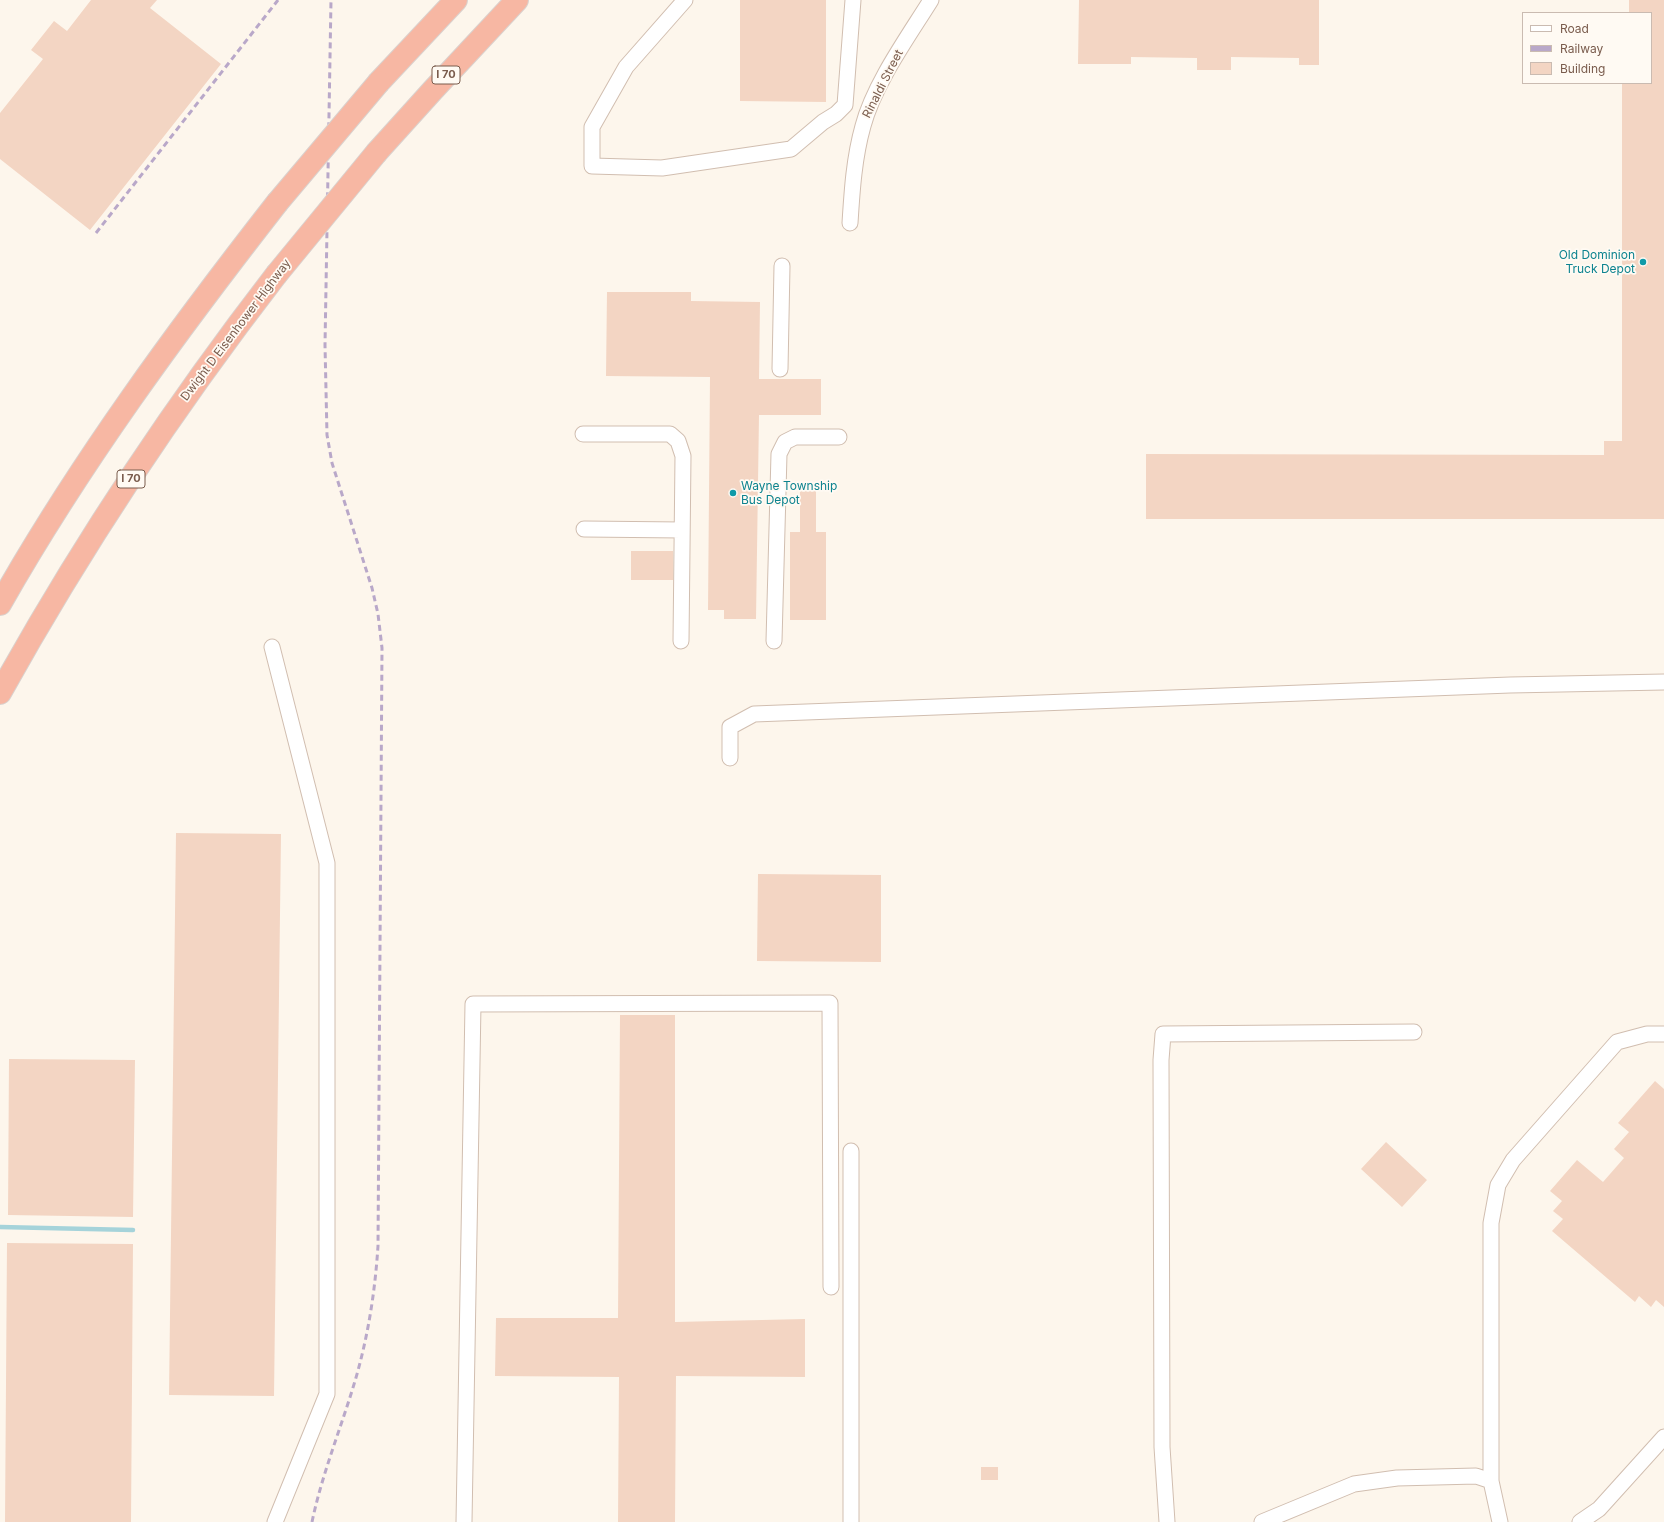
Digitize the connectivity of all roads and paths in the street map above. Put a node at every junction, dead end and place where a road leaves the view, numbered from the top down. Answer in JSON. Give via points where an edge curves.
{"nodes":[{"id":1,"x":456,"y":0,"type":"edge"},
{"id":2,"x":518,"y":0,"type":"edge"},
{"id":3,"x":685,"y":0,"type":"edge"},
{"id":4,"x":853,"y":0,"type":"edge"},
{"id":5,"x":931,"y":0,"type":"edge"},
{"id":6,"x":845,"y":105,"type":"junction"},
{"id":7,"x":866,"y":117,"type":"junction"},
{"id":8,"x":850,"y":223,"type":"dead end"},
{"id":9,"x":782,"y":266,"type":"dead end"},
{"id":10,"x":780,"y":369,"type":"dead end"},
{"id":11,"x":584,"y":434,"type":"dead end"},
{"id":12,"x":839,"y":437,"type":"dead end"},
{"id":13,"x":584,"y":529,"type":"dead end"},
{"id":14,"x":682,"y":530,"type":"junction"},
{"id":15,"x":0,"y":604,"type":"edge"},
{"id":16,"x":681,"y":641,"type":"dead end"},
{"id":17,"x":774,"y":641,"type":"dead end"},
{"id":18,"x":272,"y":646,"type":"dead end"},
{"id":19,"x":1664,"y":682,"type":"edge"},
{"id":20,"x":0,"y":693,"type":"edge"},
{"id":21,"x":730,"y":758,"type":"dead end"},
{"id":22,"x":1414,"y":1032,"type":"dead end"},
{"id":23,"x":1664,"y":1034,"type":"edge"},
{"id":24,"x":851,"y":1151,"type":"dead end"},
{"id":25,"x":831,"y":1287,"type":"dead end"},
{"id":26,"x":1664,"y":1437,"type":"edge"},
{"id":27,"x":1491,"y":1481,"type":"junction"},
{"id":28,"x":276,"y":1522,"type":"edge"},
{"id":29,"x":464,"y":1522,"type":"edge"},
{"id":30,"x":852,"y":1522,"type":"edge"},
{"id":31,"x":1167,"y":1522,"type":"edge"},
{"id":32,"x":1262,"y":1522,"type":"edge"},
{"id":33,"x":1500,"y":1522,"type":"edge"},
{"id":34,"x":1580,"y":1522,"type":"edge"}],
"edges":[{"from":1,"to":15,"type":"highway","bridge":true,"via":[[379,82],[277,203],[155,363],[74,485]]},
{"from":2,"to":20,"type":"highway","name":"Dwight D Eisenhower Highway","number":"I 70","bridge":true,"via":[[377,152],[276,274],[216,354],[75,565]]},
{"from":3,"to":6,"type":"street","via":[[626,67],[592,127],[592,166],[662,168],[791,149]]},
{"from":4,"to":6,"type":"street"},
{"from":5,"to":7,"type":"street","name":"Rinaldi Street","via":[[888,71]]},
{"from":6,"to":7,"type":"street"},
{"from":7,"to":8,"type":"street","name":"Rinaldi Street","via":[[855,172]]},
{"from":9,"to":10,"type":"street"},
{"from":11,"to":14,"type":"street","via":[[670,434],[678,441],[683,456]]},
{"from":12,"to":17,"type":"street","via":[[795,437],[785,442],[779,454]]},
{"from":13,"to":14,"type":"street"},
{"from":14,"to":16,"type":"street"},
{"from":18,"to":28,"type":"street","via":[[327,863],[327,1394]]},
{"from":19,"to":21,"type":"street","via":[[1510,685],[754,714],[730,727]]},
{"from":22,"to":31,"type":"street","via":[[1164,1034],[1161,1060],[1162,1447]]},
{"from":23,"to":27,"type":"street","via":[[1647,1034],[1617,1042],[1513,1160],[1498,1185],[1491,1223]]},
{"from":24,"to":30,"type":"street"},
{"from":25,"to":29,"type":"street","via":[[830,1003],[473,1004]]},
{"from":26,"to":34,"type":"street","via":[[1599,1509]]},
{"from":27,"to":32,"type":"street","via":[[1476,1476],[1397,1478],[1354,1484]]},
{"from":27,"to":33,"type":"street"}]}
